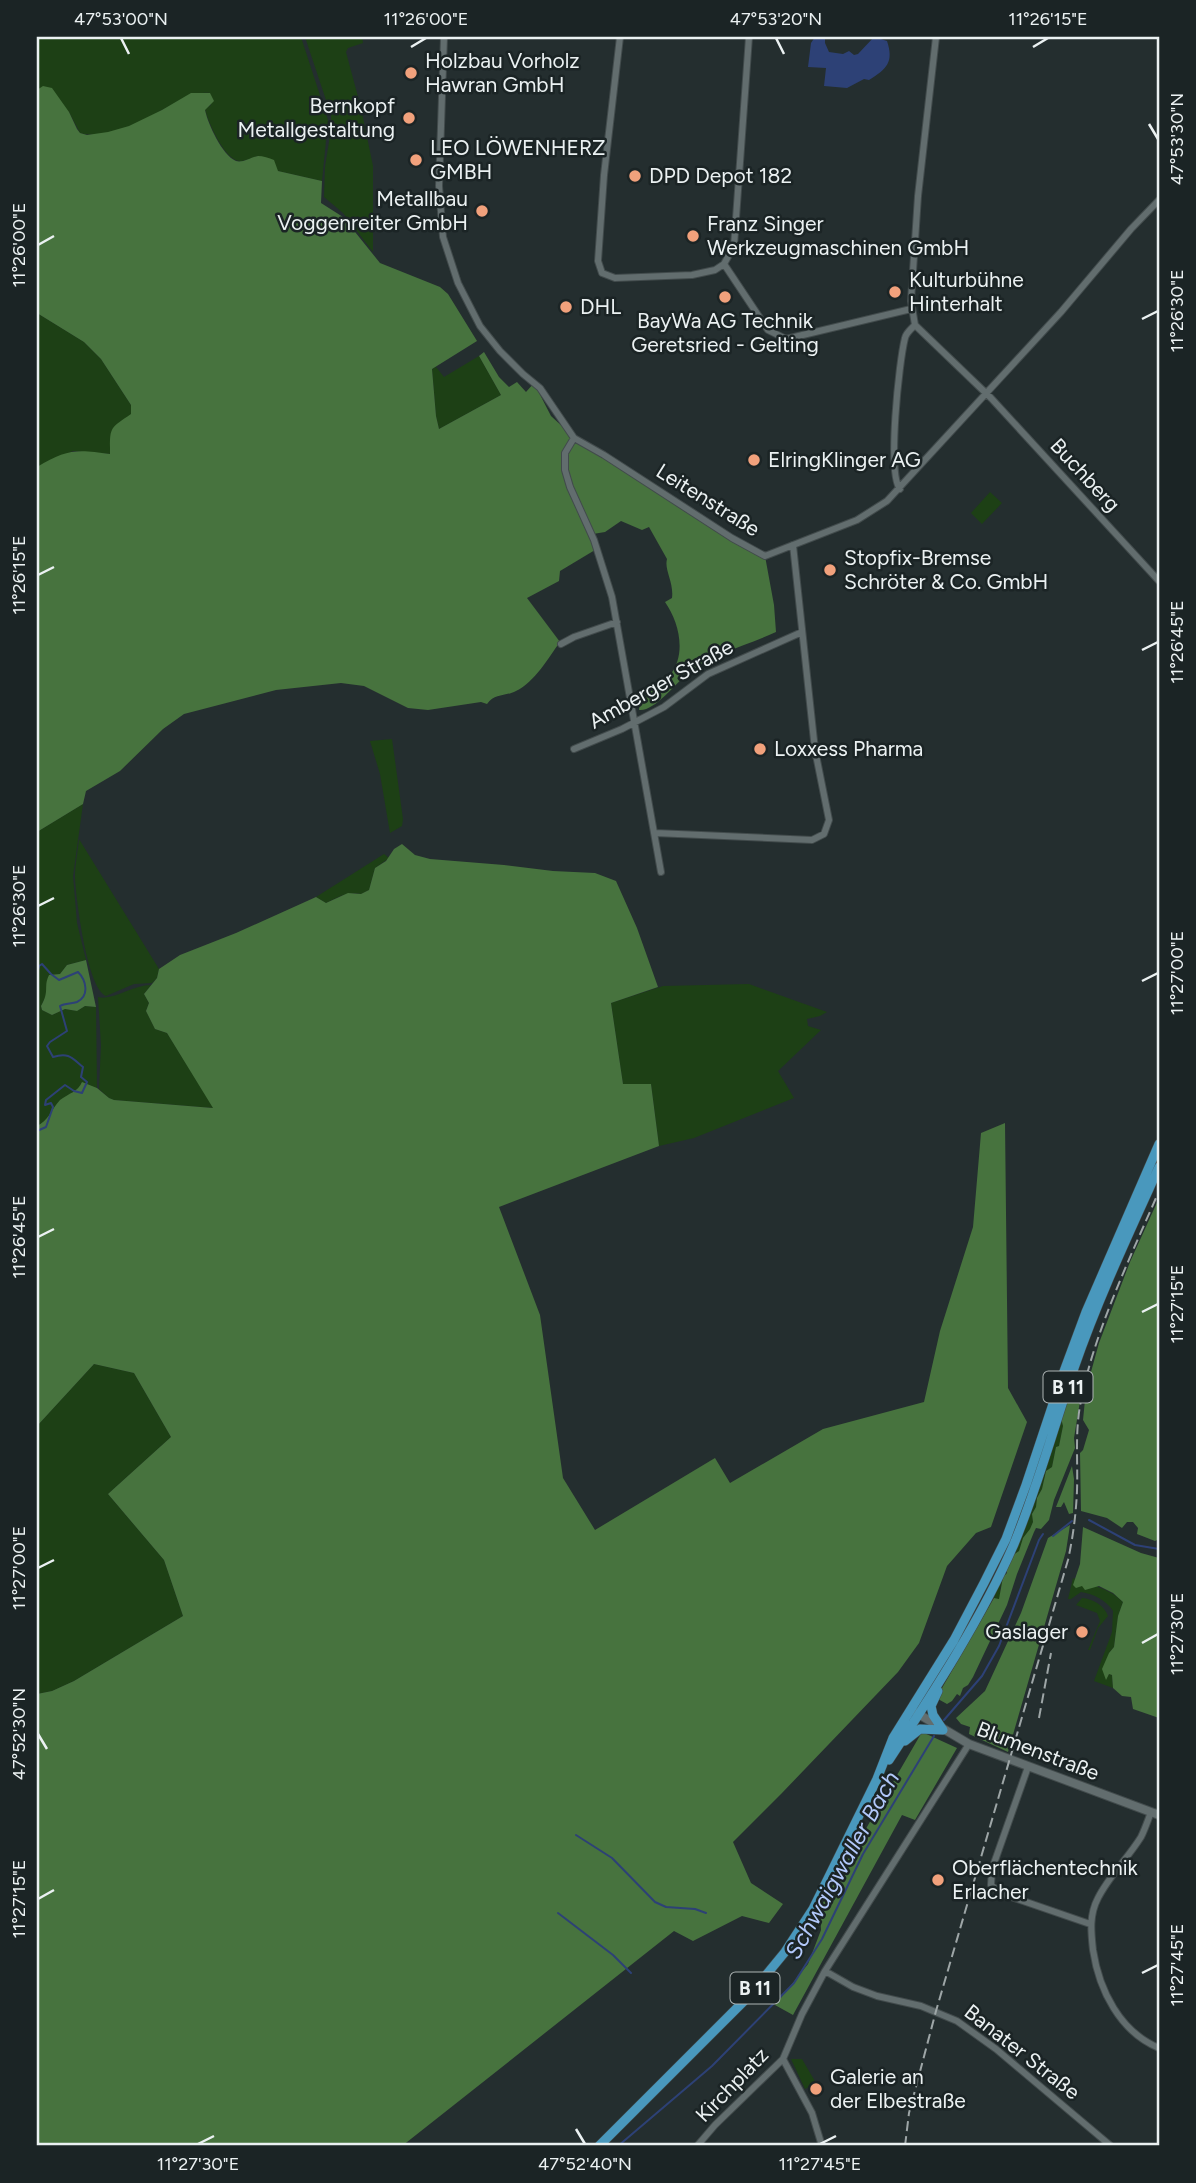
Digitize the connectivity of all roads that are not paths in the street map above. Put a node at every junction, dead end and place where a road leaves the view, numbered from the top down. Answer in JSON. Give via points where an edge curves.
{"nodes":[{"id":1,"x":444,"y":37,"type":"edge"},
{"id":2,"x":620,"y":37,"type":"edge"},
{"id":3,"x":749,"y":37,"type":"edge"},
{"id":4,"x":936,"y":37,"type":"edge"},
{"id":5,"x":1159,"y":200,"type":"edge"},
{"id":6,"x":724,"y":264,"type":"junction"},
{"id":7,"x":911,"y":309,"type":"junction"},
{"id":8,"x":915,"y":326,"type":"junction"},
{"id":9,"x":985,"y":393,"type":"junction"},
{"id":10,"x":574,"y":439,"type":"junction"},
{"id":11,"x":900,"y":489,"type":"junction"},
{"id":12,"x":793,"y":545,"type":"junction"},
{"id":13,"x":1159,"y":581,"type":"edge"},
{"id":14,"x":617,"y":622,"type":"junction"},
{"id":15,"x":802,"y":632,"type":"junction"},
{"id":16,"x":561,"y":645,"type":"dead end"},
{"id":17,"x":635,"y":723,"type":"junction"},
{"id":18,"x":574,"y":749,"type":"dead end"},
{"id":19,"x":655,"y":833,"type":"junction"},
{"id":20,"x":661,"y":872,"type":"dead end"},
{"id":21,"x":1159,"y":1144,"type":"edge"},
{"id":22,"x":1159,"y":1167,"type":"edge"},
{"id":23,"x":945,"y":1670,"type":"junction"},
{"id":24,"x":914,"y":1711,"type":"junction"},
{"id":25,"x":943,"y":1730,"type":"junction"},
{"id":26,"x":968,"y":1744,"type":"junction"},
{"id":27,"x":894,"y":1752,"type":"junction"},
{"id":28,"x":1028,"y":1767,"type":"junction"},
{"id":29,"x":877,"y":1779,"type":"junction"},
{"id":30,"x":1155,"y":1813,"type":"edge"},
{"id":31,"x":1090,"y":1924,"type":"junction"},
{"id":32,"x":825,"y":1971,"type":"junction"},
{"id":33,"x":1159,"y":2048,"type":"edge"},
{"id":34,"x":783,"y":2059,"type":"junction"},
{"id":35,"x":600,"y":2146,"type":"edge"},
{"id":36,"x":697,"y":2146,"type":"edge"},
{"id":37,"x":822,"y":2146,"type":"edge"},
{"id":38,"x":1111,"y":2146,"type":"edge"}],
"edges":[{"from":1,"to":10,"type":"street","name":"Leitenstraße","via":[[439,186],[446,252],[474,316],[500,351],[540,388]]},
{"from":2,"to":6,"type":"street","via":[[604,175],[598,261],[602,273],[615,278],[692,275]]},
{"from":3,"to":6,"type":"street","via":[[734,246]]},
{"from":4,"to":7,"type":"street"},
{"from":5,"to":9,"type":"street","name":"Leitenstraße"},
{"from":6,"to":7,"type":"street","via":[[768,330],[786,339]]},
{"from":7,"to":8,"type":"street"},
{"from":8,"to":9,"type":"street"},
{"from":8,"to":11,"type":"street","via":[[905,335],[897,400],[895,483]]},
{"from":9,"to":11,"type":"street","name":"Leitenstraße"},
{"from":9,"to":13,"type":"street","name":"Buchberg"},
{"from":10,"to":12,"type":"street","name":"Leitenstraße","via":[[765,556]]},
{"from":10,"to":14,"type":"street","via":[[565,453],[565,470],[594,540]]},
{"from":11,"to":12,"type":"street","name":"Leitenstraße","via":[[857,520]]},
{"from":12,"to":15,"type":"street"},
{"from":14,"to":16,"type":"street"},
{"from":14,"to":17,"type":"street"},
{"from":15,"to":17,"type":"street","name":"Amberger Straße","via":[[708,674]]},
{"from":15,"to":19,"type":"street","via":[[815,750],[829,820],[824,834],[812,840]]},
{"from":17,"to":18,"type":"street","name":"Amberger Straße"},
{"from":17,"to":19,"type":"street"},
{"from":19,"to":20,"type":"street"},
{"from":21,"to":24,"type":"main road","number":"B 11","via":[[1086,1312],[1006,1539]]},
{"from":22,"to":23,"type":"main road","number":"B 11","via":[[1094,1316],[1014,1543]]},
{"from":23,"to":24,"type":"main road","number":"B 11"},
{"from":23,"to":25,"type":"main road","via":[[931,1706]]},
{"from":24,"to":25,"type":"street","name":"Blumenstraße"},
{"from":24,"to":27,"type":"main road","number":"B 11"},
{"from":24,"to":29,"type":"main road","number":"B 11","via":[[893,1738]]},
{"from":25,"to":26,"type":"street","name":"Blumenstraße"},
{"from":25,"to":27,"type":"main road","via":[[920,1729]]},
{"from":26,"to":28,"type":"street","name":"Blumenstraße"},
{"from":26,"to":32,"type":"street","name":"Kirchplatz"},
{"from":27,"to":29,"type":"main road","number":"B 11"},
{"from":28,"to":30,"type":"street","name":"Blumenstraße"},
{"from":28,"to":31,"type":"street","via":[[992,1869],[991,1885],[1000,1893]]},
{"from":29,"to":35,"type":"main road","number":"B 11","via":[[823,1890],[785,1952],[748,1997]]},
{"from":30,"to":31,"type":"street","via":[[1097,1899]]},
{"from":31,"to":33,"type":"street","via":[[1098,1975],[1111,2005],[1130,2028]]},
{"from":32,"to":34,"type":"street","name":"Kirchplatz"},
{"from":32,"to":38,"type":"street","name":"Banater Straße","via":[[853,1987],[936,2011],[970,2028]]},
{"from":34,"to":36,"type":"street","name":"Kirchplatz"},
{"from":34,"to":37,"type":"street","via":[[812,2113]]}]}
